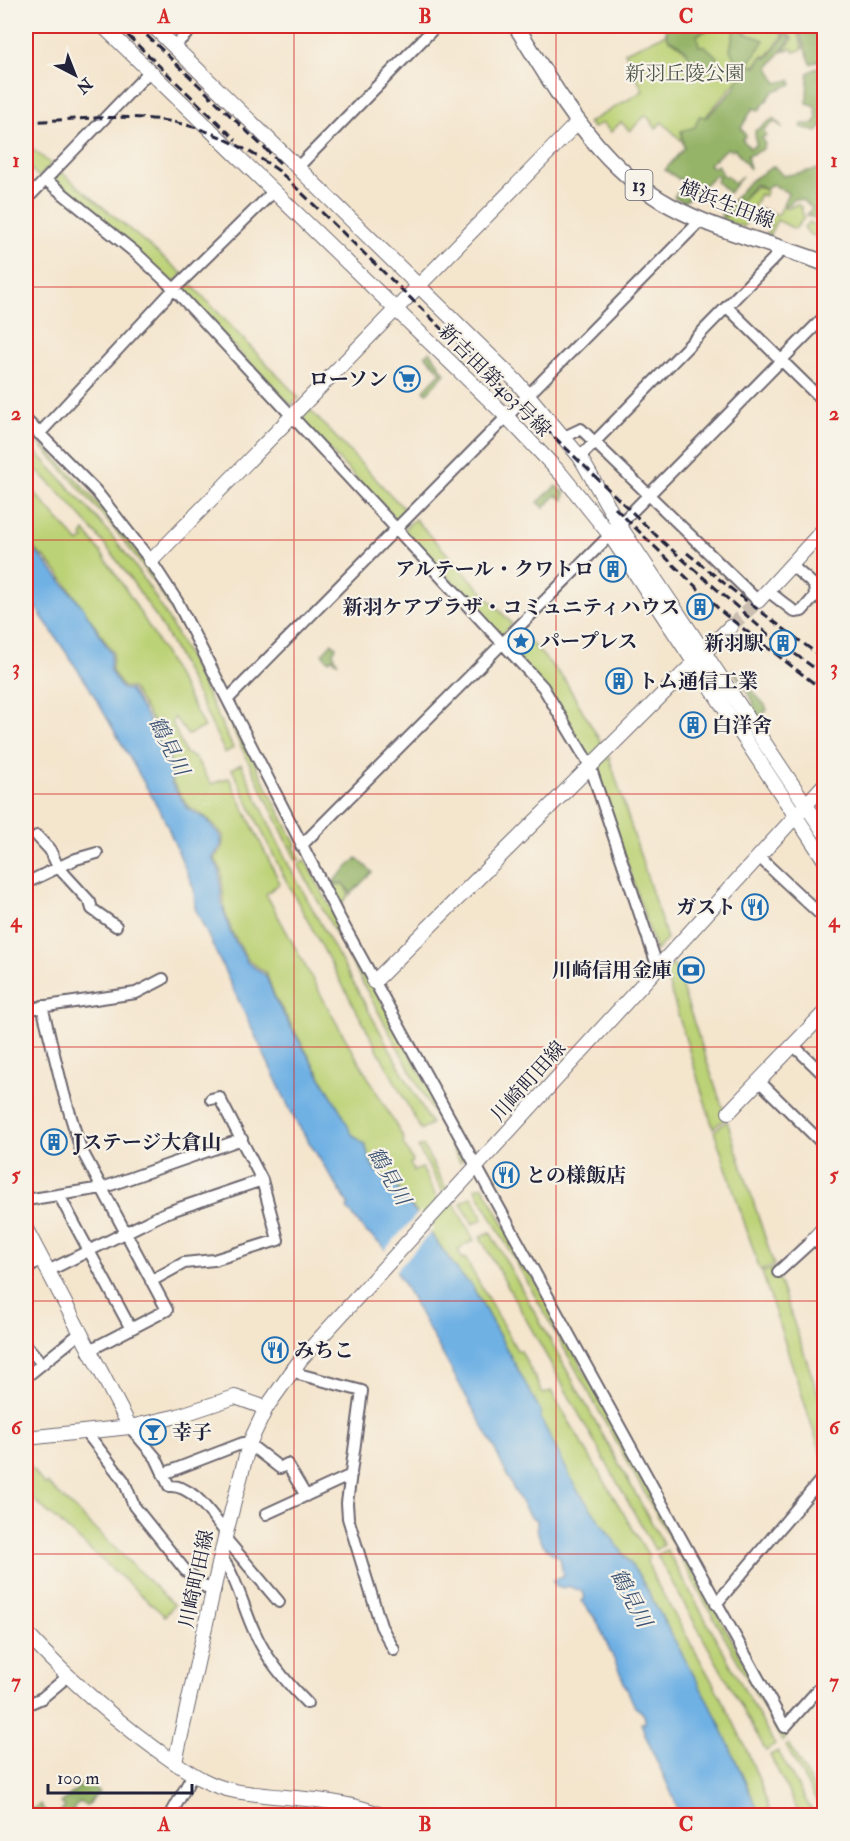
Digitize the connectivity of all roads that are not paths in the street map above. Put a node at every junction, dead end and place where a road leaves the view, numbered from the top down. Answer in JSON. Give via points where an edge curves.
{"nodes":[{"id":1,"x":103,"y":26,"type":"edge"},
{"id":2,"x":153,"y":26,"type":"edge"},
{"id":3,"x":195,"y":26,"type":"edge"},
{"id":4,"x":436,"y":26,"type":"edge"},
{"id":5,"x":516,"y":26,"type":"edge"},
{"id":6,"x":174,"y":46,"type":"junction"},
{"id":7,"x":150,"y":71,"type":"junction"},
{"id":8,"x":578,"y":122,"type":"junction"},
{"id":9,"x":298,"y":166,"type":"junction"},
{"id":10,"x":46,"y":180,"type":"junction"},
{"id":11,"x":274,"y":191,"type":"junction"},
{"id":12,"x":26,"y":200,"type":"edge"},
{"id":13,"x":701,"y":220,"type":"junction"},
{"id":14,"x":784,"y":248,"type":"junction"},
{"id":15,"x":825,"y":263,"type":"edge"},
{"id":16,"x":420,"y":286,"type":"junction"},
{"id":17,"x":174,"y":289,"type":"junction"},
{"id":18,"x":727,"y":307,"type":"junction"},
{"id":19,"x":396,"y":310,"type":"junction"},
{"id":20,"x":825,"y":317,"type":"edge"},
{"id":21,"x":782,"y":361,"type":"junction"},
{"id":22,"x":528,"y":395,"type":"junction"},
{"id":23,"x":825,"y":402,"type":"edge"},
{"id":24,"x":293,"y":416,"type":"junction"},
{"id":25,"x":507,"y":417,"type":"junction"},
{"id":26,"x":26,"y":420,"type":"edge"},
{"id":27,"x":39,"y":434,"type":"junction"},
{"id":28,"x":564,"y":437,"type":"junction"},
{"id":29,"x":595,"y":442,"type":"junction"},
{"id":30,"x":580,"y":457,"type":"junction"},
{"id":31,"x":650,"y":495,"type":"junction"},
{"id":32,"x":396,"y":528,"type":"junction"},
{"id":33,"x":825,"y":529,"type":"edge"},
{"id":34,"x":615,"y":530,"type":"junction"},
{"id":35,"x":151,"y":561,"type":"junction"},
{"id":36,"x":791,"y":565,"type":"junction"},
{"id":37,"x":763,"y":596,"type":"junction"},
{"id":38,"x":730,"y":627,"type":"tunnel mouth"},
{"id":39,"x":503,"y":644,"type":"junction"},
{"id":40,"x":704,"y":652,"type":"junction"},
{"id":41,"x":693,"y":663,"type":"junction"},
{"id":42,"x":228,"y":699,"type":"junction"},
{"id":43,"x":590,"y":766,"type":"junction"},
{"id":44,"x":825,"y":785,"type":"edge"},
{"id":45,"x":807,"y":805,"type":"junction"},
{"id":46,"x":795,"y":817,"type":"junction"},
{"id":47,"x":825,"y":832,"type":"edge"},
{"id":48,"x":37,"y":836,"type":"dead end"},
{"id":49,"x":301,"y":846,"type":"junction"},
{"id":50,"x":97,"y":853,"type":"dead end"},
{"id":51,"x":759,"y":857,"type":"junction"},
{"id":52,"x":825,"y":859,"type":"edge"},
{"id":53,"x":58,"y":867,"type":"junction"},
{"id":54,"x":26,"y":883,"type":"edge"},
{"id":55,"x":825,"y":918,"type":"edge"},
{"id":56,"x":116,"y":926,"type":"dead end"},
{"id":57,"x":658,"y":968,"type":"junction"},
{"id":58,"x":163,"y":979,"type":"dead end"},
{"id":59,"x":374,"y":982,"type":"junction"},
{"id":60,"x":42,"y":1006,"type":"junction"},
{"id":61,"x":26,"y":1009,"type":"edge"},
{"id":62,"x":825,"y":1013,"type":"edge"},
{"id":63,"x":794,"y":1045,"type":"junction"},
{"id":64,"x":825,"y":1076,"type":"edge"},
{"id":65,"x":759,"y":1082,"type":"junction"},
{"id":66,"x":211,"y":1099,"type":"dead end"},
{"id":67,"x":729,"y":1112,"type":"dead end"},
{"id":68,"x":242,"y":1138,"type":"junction"},
{"id":69,"x":825,"y":1145,"type":"edge"},
{"id":70,"x":478,"y":1165,"type":"junction"},
{"id":71,"x":262,"y":1180,"type":"junction"},
{"id":72,"x":102,"y":1188,"type":"junction"},
{"id":73,"x":59,"y":1195,"type":"junction"},
{"id":74,"x":26,"y":1200,"type":"edge"},
{"id":75,"x":825,"y":1228,"type":"edge"},
{"id":76,"x":26,"y":1229,"type":"edge"},
{"id":77,"x":126,"y":1233,"type":"junction"},
{"id":78,"x":819,"y":1244,"type":"edge"},
{"id":79,"x":89,"y":1251,"type":"junction"},
{"id":80,"x":44,"y":1265,"type":"junction"},
{"id":81,"x":26,"y":1270,"type":"edge"},
{"id":82,"x":778,"y":1272,"type":"dead end"},
{"id":83,"x":151,"y":1281,"type":"junction"},
{"id":84,"x":131,"y":1329,"type":"junction"},
{"id":85,"x":80,"y":1334,"type":"junction"},
{"id":86,"x":26,"y":1344,"type":"edge"},
{"id":87,"x":88,"y":1351,"type":"junction"},
{"id":88,"x":42,"y":1364,"type":"junction"},
{"id":89,"x":292,"y":1369,"type":"junction"},
{"id":90,"x":26,"y":1377,"type":"edge"},
{"id":91,"x":266,"y":1408,"type":"junction"},
{"id":92,"x":130,"y":1427,"type":"junction"},
{"id":93,"x":86,"y":1432,"type":"junction"},
{"id":94,"x":26,"y":1438,"type":"edge"},
{"id":95,"x":249,"y":1444,"type":"junction"},
{"id":96,"x":163,"y":1474,"type":"junction"},
{"id":97,"x":351,"y":1475,"type":"junction"},
{"id":98,"x":825,"y":1476,"type":"edge"},
{"id":99,"x":306,"y":1496,"type":"junction"},
{"id":100,"x":266,"y":1514,"type":"dead end"},
{"id":101,"x":225,"y":1535,"type":"junction"},
{"id":102,"x":221,"y":1557,"type":"junction"},
{"id":103,"x":215,"y":1590,"type":"junction"},
{"id":104,"x":279,"y":1602,"type":"dead end"},
{"id":105,"x":716,"y":1604,"type":"junction"},
{"id":106,"x":26,"y":1633,"type":"edge"},
{"id":107,"x":394,"y":1650,"type":"dead end"},
{"id":108,"x":67,"y":1677,"type":"junction"},
{"id":109,"x":825,"y":1683,"type":"edge"},
{"id":110,"x":307,"y":1704,"type":"dead end"},
{"id":111,"x":26,"y":1705,"type":"edge"},
{"id":112,"x":175,"y":1762,"type":"junction"},
{"id":113,"x":192,"y":1776,"type":"junction"},
{"id":114,"x":364,"y":1813,"type":"edge"},
{"id":115,"x":170,"y":1815,"type":"edge"},
{"id":116,"x":384,"y":1815,"type":"edge"}],
"edges":[{"from":1,"to":7,"type":"street","name":"新吉田第403号線"},
{"from":2,"to":6,"type":"street","name":"新吉田第403号線"},
{"from":3,"to":6,"type":"street"},
{"from":4,"to":9,"type":"street"},
{"from":5,"to":8,"type":"main road","name":"横浜生田線","number":"13"},
{"from":6,"to":9,"type":"street","name":"新吉田第403号線"},
{"from":7,"to":10,"type":"street"},
{"from":7,"to":11,"type":"street","name":"新吉田第403号線"},
{"from":8,"to":13,"type":"main road","name":"横浜生田線","number":"13","via":[[633,181]]},
{"from":8,"to":16,"type":"street"},
{"from":9,"to":16,"type":"street","name":"新吉田第403号線"},
{"from":10,"to":12,"type":"street"},
{"from":10,"to":17,"type":"street"},
{"from":11,"to":17,"type":"street"},
{"from":11,"to":19,"type":"street","name":"新吉田第403号線"},
{"from":13,"to":14,"type":"main road","name":"横浜生田線","number":"13"},
{"from":13,"to":22,"type":"street"},
{"from":14,"to":15,"type":"main road","name":"横浜生田線","number":"13"},
{"from":14,"to":18,"type":"street"},
{"from":16,"to":19,"type":"street"},
{"from":16,"to":22,"type":"street","name":"新吉田第403号線"},
{"from":17,"to":24,"type":"street"},
{"from":17,"to":27,"type":"street"},
{"from":18,"to":21,"type":"street"},
{"from":18,"to":29,"type":"street"},
{"from":19,"to":24,"type":"street"},
{"from":19,"to":25,"type":"street","name":"新吉田第403号線"},
{"from":20,"to":21,"type":"street"},
{"from":21,"to":23,"type":"street"},
{"from":21,"to":31,"type":"street"},
{"from":22,"to":25,"type":"street"},
{"from":22,"to":28,"type":"street","name":"新吉田第403号線"},
{"from":24,"to":32,"type":"street"},
{"from":24,"to":35,"type":"street"},
{"from":25,"to":32,"type":"street"},
{"from":25,"to":34,"type":"street","name":"新吉田第403号線"},
{"from":26,"to":27,"type":"street"},
{"from":27,"to":35,"type":"street","via":[[96,491]]},
{"from":28,"to":29,"type":"street","via":[[581,429]]},
{"from":28,"to":30,"type":"street","name":"新吉田第403号線"},
{"from":29,"to":30,"type":"street"},
{"from":29,"to":31,"type":"street"},
{"from":30,"to":34,"type":"street","name":"新吉田第403号線"},
{"from":31,"to":34,"type":"street"},
{"from":31,"to":37,"type":"street"},
{"from":32,"to":39,"type":"street"},
{"from":32,"to":42,"type":"street"},
{"from":33,"to":36,"type":"street"},
{"from":34,"to":39,"type":"street"},
{"from":34,"to":40,"type":"street","name":"新吉田第403号線"},
{"from":34,"to":41,"type":"street","name":"新吉田第403号線"},
{"from":35,"to":42,"type":"street","via":[[192,628]]},
{"from":36,"to":37,"type":"street"},
{"from":36,"to":37,"type":"street","via":[[814,585],[815,596],[802,611],[795,612]]},
{"from":38,"to":40,"type":"street"},
{"from":39,"to":43,"type":"street","via":[[543,687]]},
{"from":39,"to":49,"type":"street"},
{"from":40,"to":41,"type":"street"},
{"from":40,"to":45,"type":"street","name":"新吉田第403号線"},
{"from":41,"to":43,"type":"street"},
{"from":41,"to":46,"type":"street","name":"新吉田第403号線"},
{"from":42,"to":49,"type":"street"},
{"from":43,"to":57,"type":"street"},
{"from":43,"to":59,"type":"street"},
{"from":44,"to":45,"type":"street","name":"川崎町田線"},
{"from":45,"to":46,"type":"street","name":"川崎町田線"},
{"from":45,"to":47,"type":"street","name":"新吉田第403号線"},
{"from":46,"to":51,"type":"street","name":"川崎町田線"},
{"from":46,"to":52,"type":"street","name":"新吉田第403号線"},
{"from":48,"to":53,"type":"street"},
{"from":49,"to":59,"type":"street"},
{"from":50,"to":53,"type":"street"},
{"from":51,"to":55,"type":"street"},
{"from":51,"to":57,"type":"street","name":"川崎町田線"},
{"from":53,"to":54,"type":"street"},
{"from":53,"to":56,"type":"street","via":[[92,909]]},
{"from":57,"to":70,"type":"street","name":"川崎町田線"},
{"from":58,"to":60,"type":"street","via":[[136,993]]},
{"from":59,"to":70,"type":"street"},
{"from":60,"to":61,"type":"street"},
{"from":60,"to":72,"type":"street","via":[[81,1147]]},
{"from":62,"to":63,"type":"street"},
{"from":63,"to":64,"type":"street"},
{"from":63,"to":65,"type":"street"},
{"from":65,"to":67,"type":"street"},
{"from":65,"to":69,"type":"street"},
{"from":66,"to":68,"type":"street","via":[[219,1096]]},
{"from":68,"to":71,"type":"street"},
{"from":68,"to":72,"type":"street"},
{"from":70,"to":89,"type":"street","name":"川崎町田線"},
{"from":70,"to":105,"type":"street"},
{"from":71,"to":77,"type":"street","via":[[165,1214]]},
{"from":71,"to":83,"type":"street","via":[[278,1240],[214,1260],[184,1263]]},
{"from":72,"to":73,"type":"street"},
{"from":72,"to":77,"type":"street"},
{"from":73,"to":74,"type":"street"},
{"from":73,"to":79,"type":"street"},
{"from":75,"to":78,"type":"street"},
{"from":76,"to":80,"type":"street"},
{"from":77,"to":79,"type":"street"},
{"from":77,"to":83,"type":"street"},
{"from":78,"to":82,"type":"street"},
{"from":79,"to":80,"type":"street"},
{"from":79,"to":84,"type":"street"},
{"from":80,"to":81,"type":"street"},
{"from":80,"to":85,"type":"street"},
{"from":83,"to":84,"type":"street","via":[[166,1310]]},
{"from":84,"to":87,"type":"street"},
{"from":85,"to":87,"type":"street"},
{"from":85,"to":88,"type":"street"},
{"from":86,"to":88,"type":"street"},
{"from":87,"to":92,"type":"street"},
{"from":88,"to":90,"type":"street"},
{"from":89,"to":91,"type":"street","name":"川崎町田線"},
{"from":89,"to":97,"type":"street","via":[[362,1391]]},
{"from":91,"to":92,"type":"street","via":[[235,1397]]},
{"from":91,"to":95,"type":"street","name":"川崎町田線"},
{"from":92,"to":93,"type":"street"},
{"from":92,"to":96,"type":"street","via":[[156,1458]]},
{"from":93,"to":94,"type":"street"},
{"from":93,"to":103,"type":"street","via":[[124,1480],[134,1506],[185,1570]]},
{"from":95,"to":96,"type":"street"},
{"from":95,"to":99,"type":"street","via":[[280,1468],[287,1464]]},
{"from":95,"to":101,"type":"street","name":"川崎町田線"},
{"from":96,"to":101,"type":"street","via":[[169,1486],[192,1493]]},
{"from":97,"to":99,"type":"street"},
{"from":97,"to":107,"type":"street","via":[[346,1503],[348,1518],[381,1626]]},
{"from":98,"to":105,"type":"street"},
{"from":99,"to":100,"type":"street"},
{"from":101,"to":102,"type":"street","name":"川崎町田線"},
{"from":101,"to":104,"type":"street"},
{"from":102,"to":103,"type":"street","name":"川崎町田線"},
{"from":102,"to":110,"type":"street","via":[[230,1569],[262,1645]]},
{"from":103,"to":112,"type":"street","name":"川崎町田線"},
{"from":105,"to":109,"type":"street","via":[[785,1726]]},
{"from":106,"to":108,"type":"street"},
{"from":108,"to":111,"type":"street","via":[[42,1698]]},
{"from":108,"to":112,"type":"street","via":[[112,1717]]},
{"from":112,"to":113,"type":"street"},
{"from":113,"to":114,"type":"street","via":[[234,1791],[325,1802]]},
{"from":113,"to":115,"type":"street"},
{"from":114,"to":116,"type":"street"}]}
